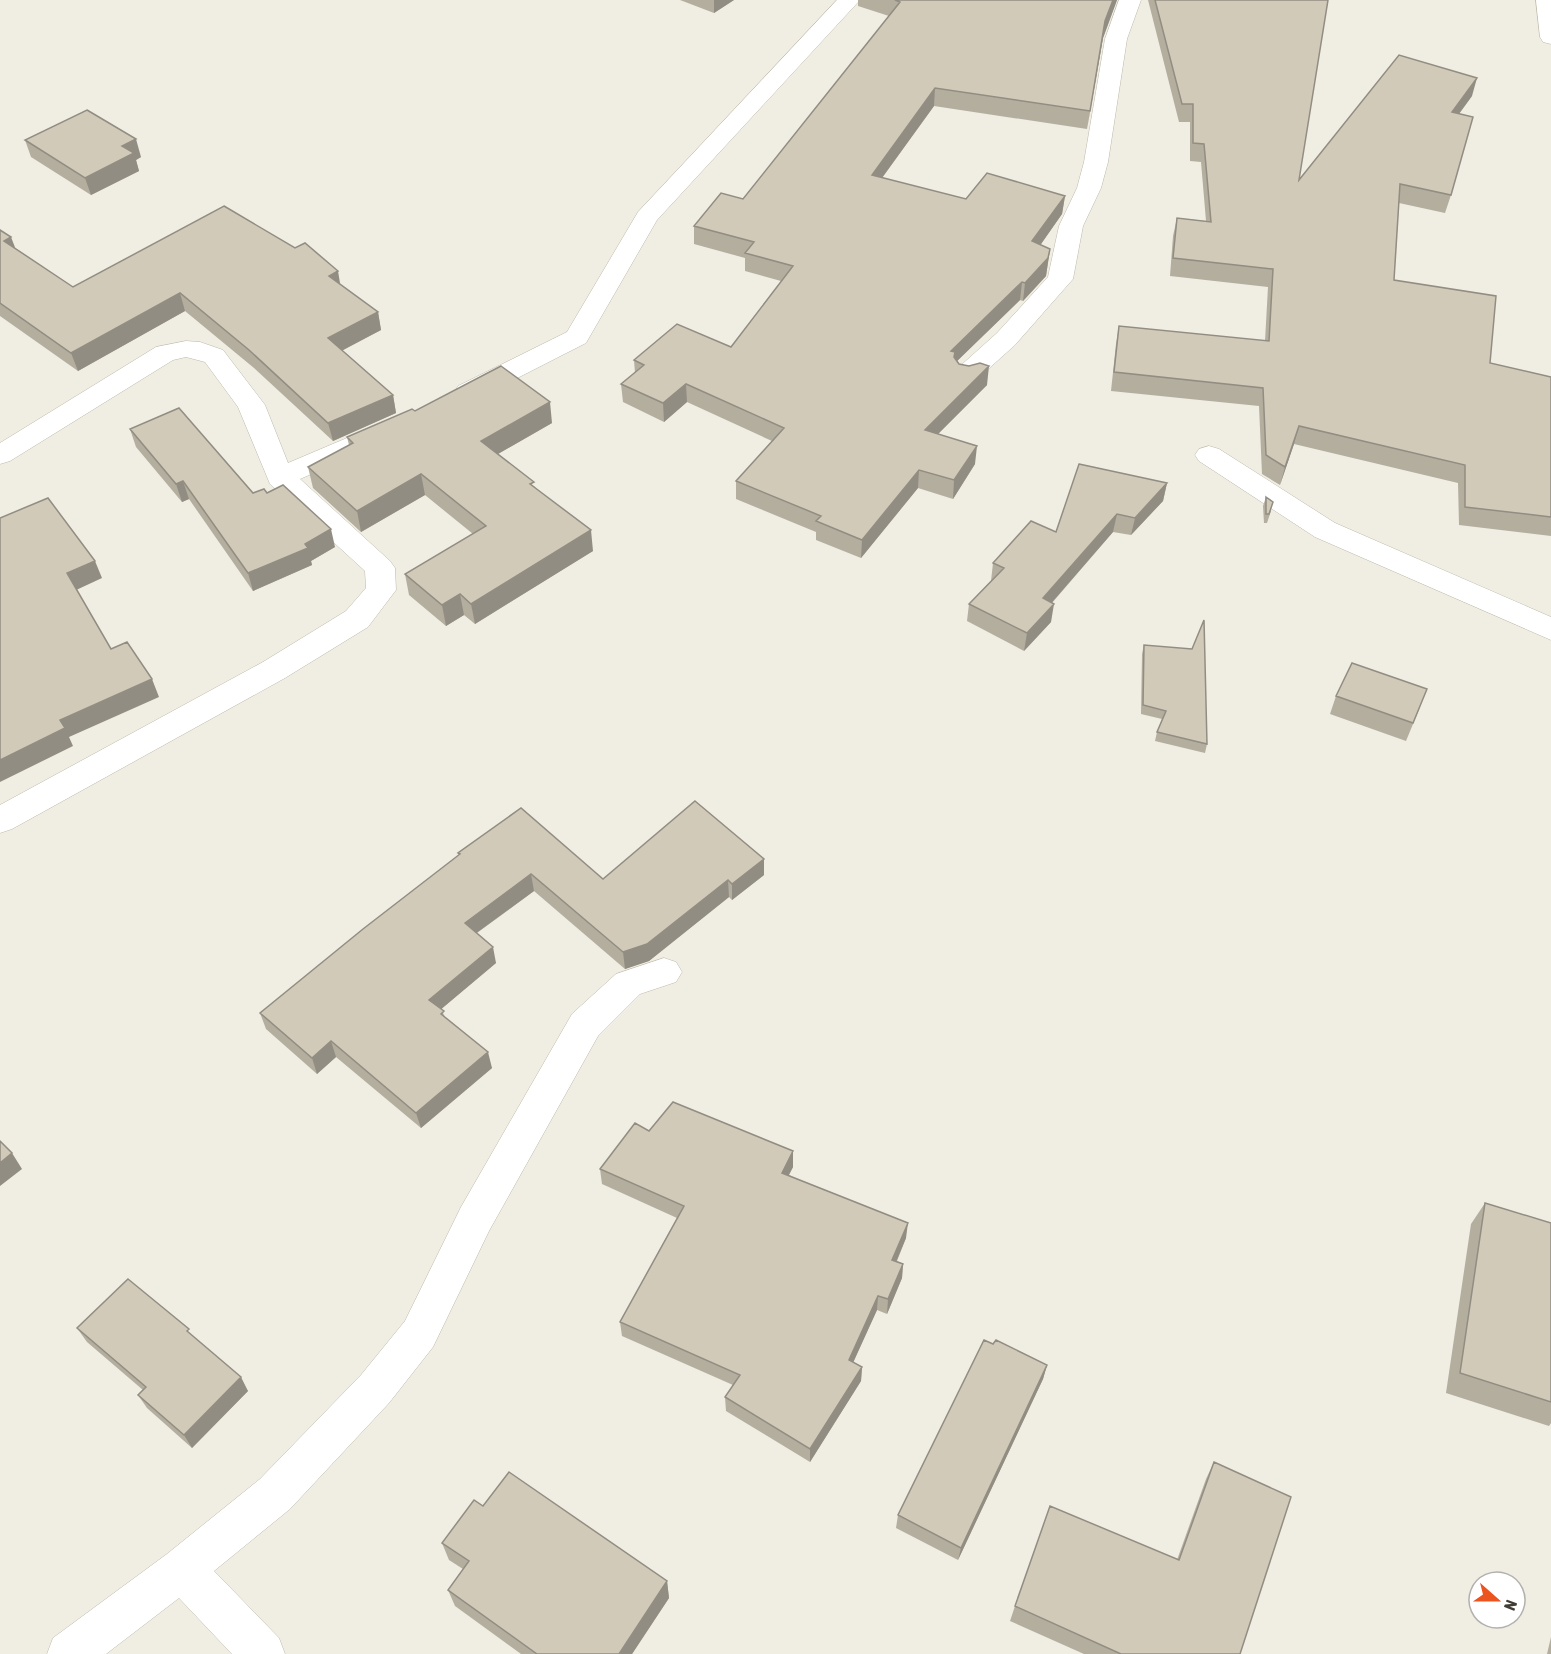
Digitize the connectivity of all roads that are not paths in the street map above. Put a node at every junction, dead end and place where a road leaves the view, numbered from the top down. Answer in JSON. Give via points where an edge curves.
{"nodes":[{"id":1,"x":849,"y":0,"type":"edge"},
{"id":2,"x":1130,"y":0,"type":"edge"},
{"id":3,"x":1547,"y":0,"type":"edge"},
{"id":4,"x":1551,"y":36,"type":"edge"},
{"id":5,"x":967,"y":374,"type":"edge"},
{"id":6,"x":447,"y":402,"type":"edge"},
{"id":7,"x":386,"y":431,"type":"edge"},
{"id":8,"x":0,"y":455,"type":"edge"},
{"id":9,"x":1209,"y":455,"type":"dead end"},
{"id":10,"x":280,"y":477,"type":"junction"},
{"id":11,"x":1551,"y":629,"type":"edge"},
{"id":12,"x":0,"y":820,"type":"edge"},
{"id":13,"x":664,"y":972,"type":"dead end"},
{"id":14,"x":182,"y":1569,"type":"junction"},
{"id":15,"x":69,"y":1654,"type":"edge"},
{"id":16,"x":264,"y":1654,"type":"edge"}],
"edges":[{"from":1,"to":6,"type":"street","via":[[647,217],[576,337]]},
{"from":2,"to":5,"type":"street","via":[[1116,39],[1096,162],[1071,226],[1060,279],[1006,339]]},
{"from":3,"to":4,"type":"street"},
{"from":7,"to":10,"type":"street"},
{"from":8,"to":10,"type":"street","via":[[165,353],[200,350],[214,356],[251,405]]},
{"from":9,"to":11,"type":"street","via":[[1325,530]]},
{"from":10,"to":12,"type":"street","via":[[380,568],[381,590],[357,619],[274,670]]},
{"from":13,"to":14,"type":"street","via":[[628,984],[585,1025],[475,1220],[418,1334],[375,1389],[275,1494]]},
{"from":14,"to":15,"type":"street"},
{"from":14,"to":16,"type":"street"}]}
